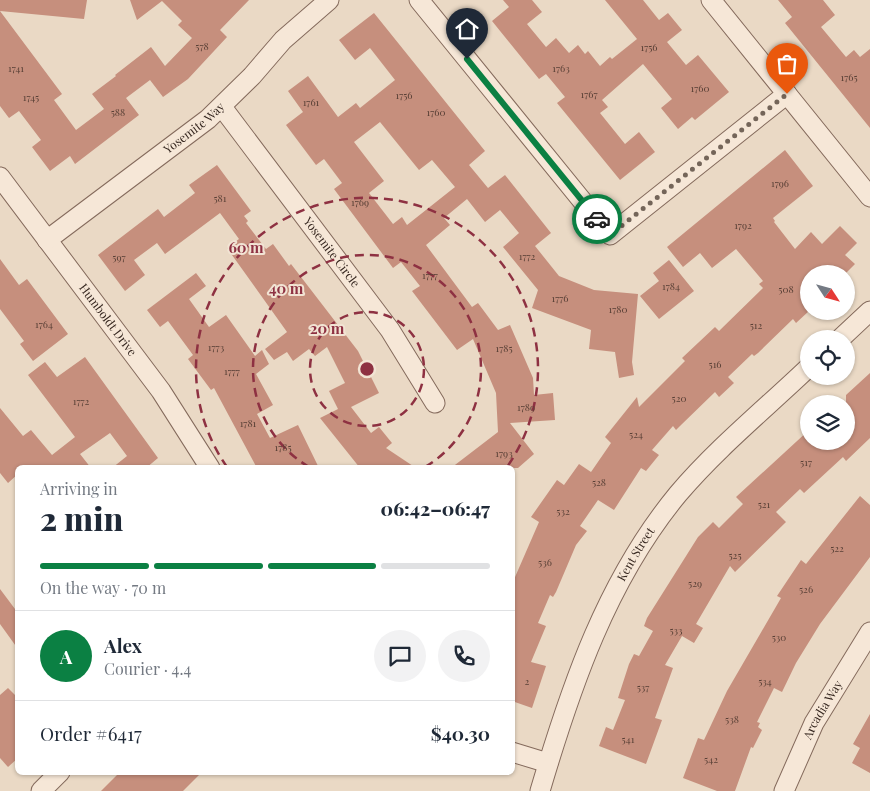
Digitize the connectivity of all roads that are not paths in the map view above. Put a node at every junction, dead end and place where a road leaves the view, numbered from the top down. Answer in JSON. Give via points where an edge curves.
{"nodes":[{"id":1,"x":328,"y":0,"type":"edge"},
{"id":2,"x":419,"y":0,"type":"edge"},
{"id":3,"x":711,"y":0,"type":"edge"},
{"id":4,"x":787,"y":94,"type":"junction"},
{"id":5,"x":222,"y":106,"type":"junction"},
{"id":6,"x":0,"y":177,"type":"edge"},
{"id":7,"x":870,"y":196,"type":"edge"},
{"id":8,"x":47,"y":240,"type":"junction"},
{"id":9,"x":870,"y":311,"type":"edge"},
{"id":10,"x":850,"y":330,"type":"edge"},
{"id":11,"x":800,"y":376,"type":"edge"},
{"id":12,"x":435,"y":403,"type":"dead end"},
{"id":13,"x":208,"y":465,"type":"edge"},
{"id":14,"x":870,"y":632,"type":"edge"},
{"id":15,"x":515,"y":753,"type":"edge"},
{"id":16,"x":548,"y":763,"type":"junction"},
{"id":17,"x":57,"y":775,"type":"edge"},
{"id":18,"x":40,"y":791,"type":"edge"},
{"id":19,"x":540,"y":791,"type":"edge"},
{"id":20,"x":784,"y":791,"type":"edge"}],
"edges":[{"from":1,"to":5,"type":"street","name":"Yosemite Way","via":[[283,40]]},
{"from":2,"to":4,"type":"street","via":[[610,235]]},
{"from":3,"to":4,"type":"street"},
{"from":4,"to":7,"type":"street"},
{"from":5,"to":8,"type":"street","name":"Yosemite Way","via":[[190,134]]},
{"from":5,"to":12,"type":"street","name":"Yosemite Circle","via":[[390,330]]},
{"from":6,"to":8,"type":"street","name":"Humboldt Drive"},
{"from":8,"to":13,"type":"street","name":"Humboldt Drive","via":[[161,391]]},
{"from":9,"to":10,"type":"street"},
{"from":11,"to":16,"type":"street","name":"Kent Street","via":[[696,474],[643,542],[596,629]]},
{"from":14,"to":20,"type":"street","name":"Arcadia Way","via":[[814,724]]},
{"from":15,"to":16,"type":"street"},
{"from":16,"to":19,"type":"street","name":"Kent Street"},
{"from":17,"to":18,"type":"street"}]}
